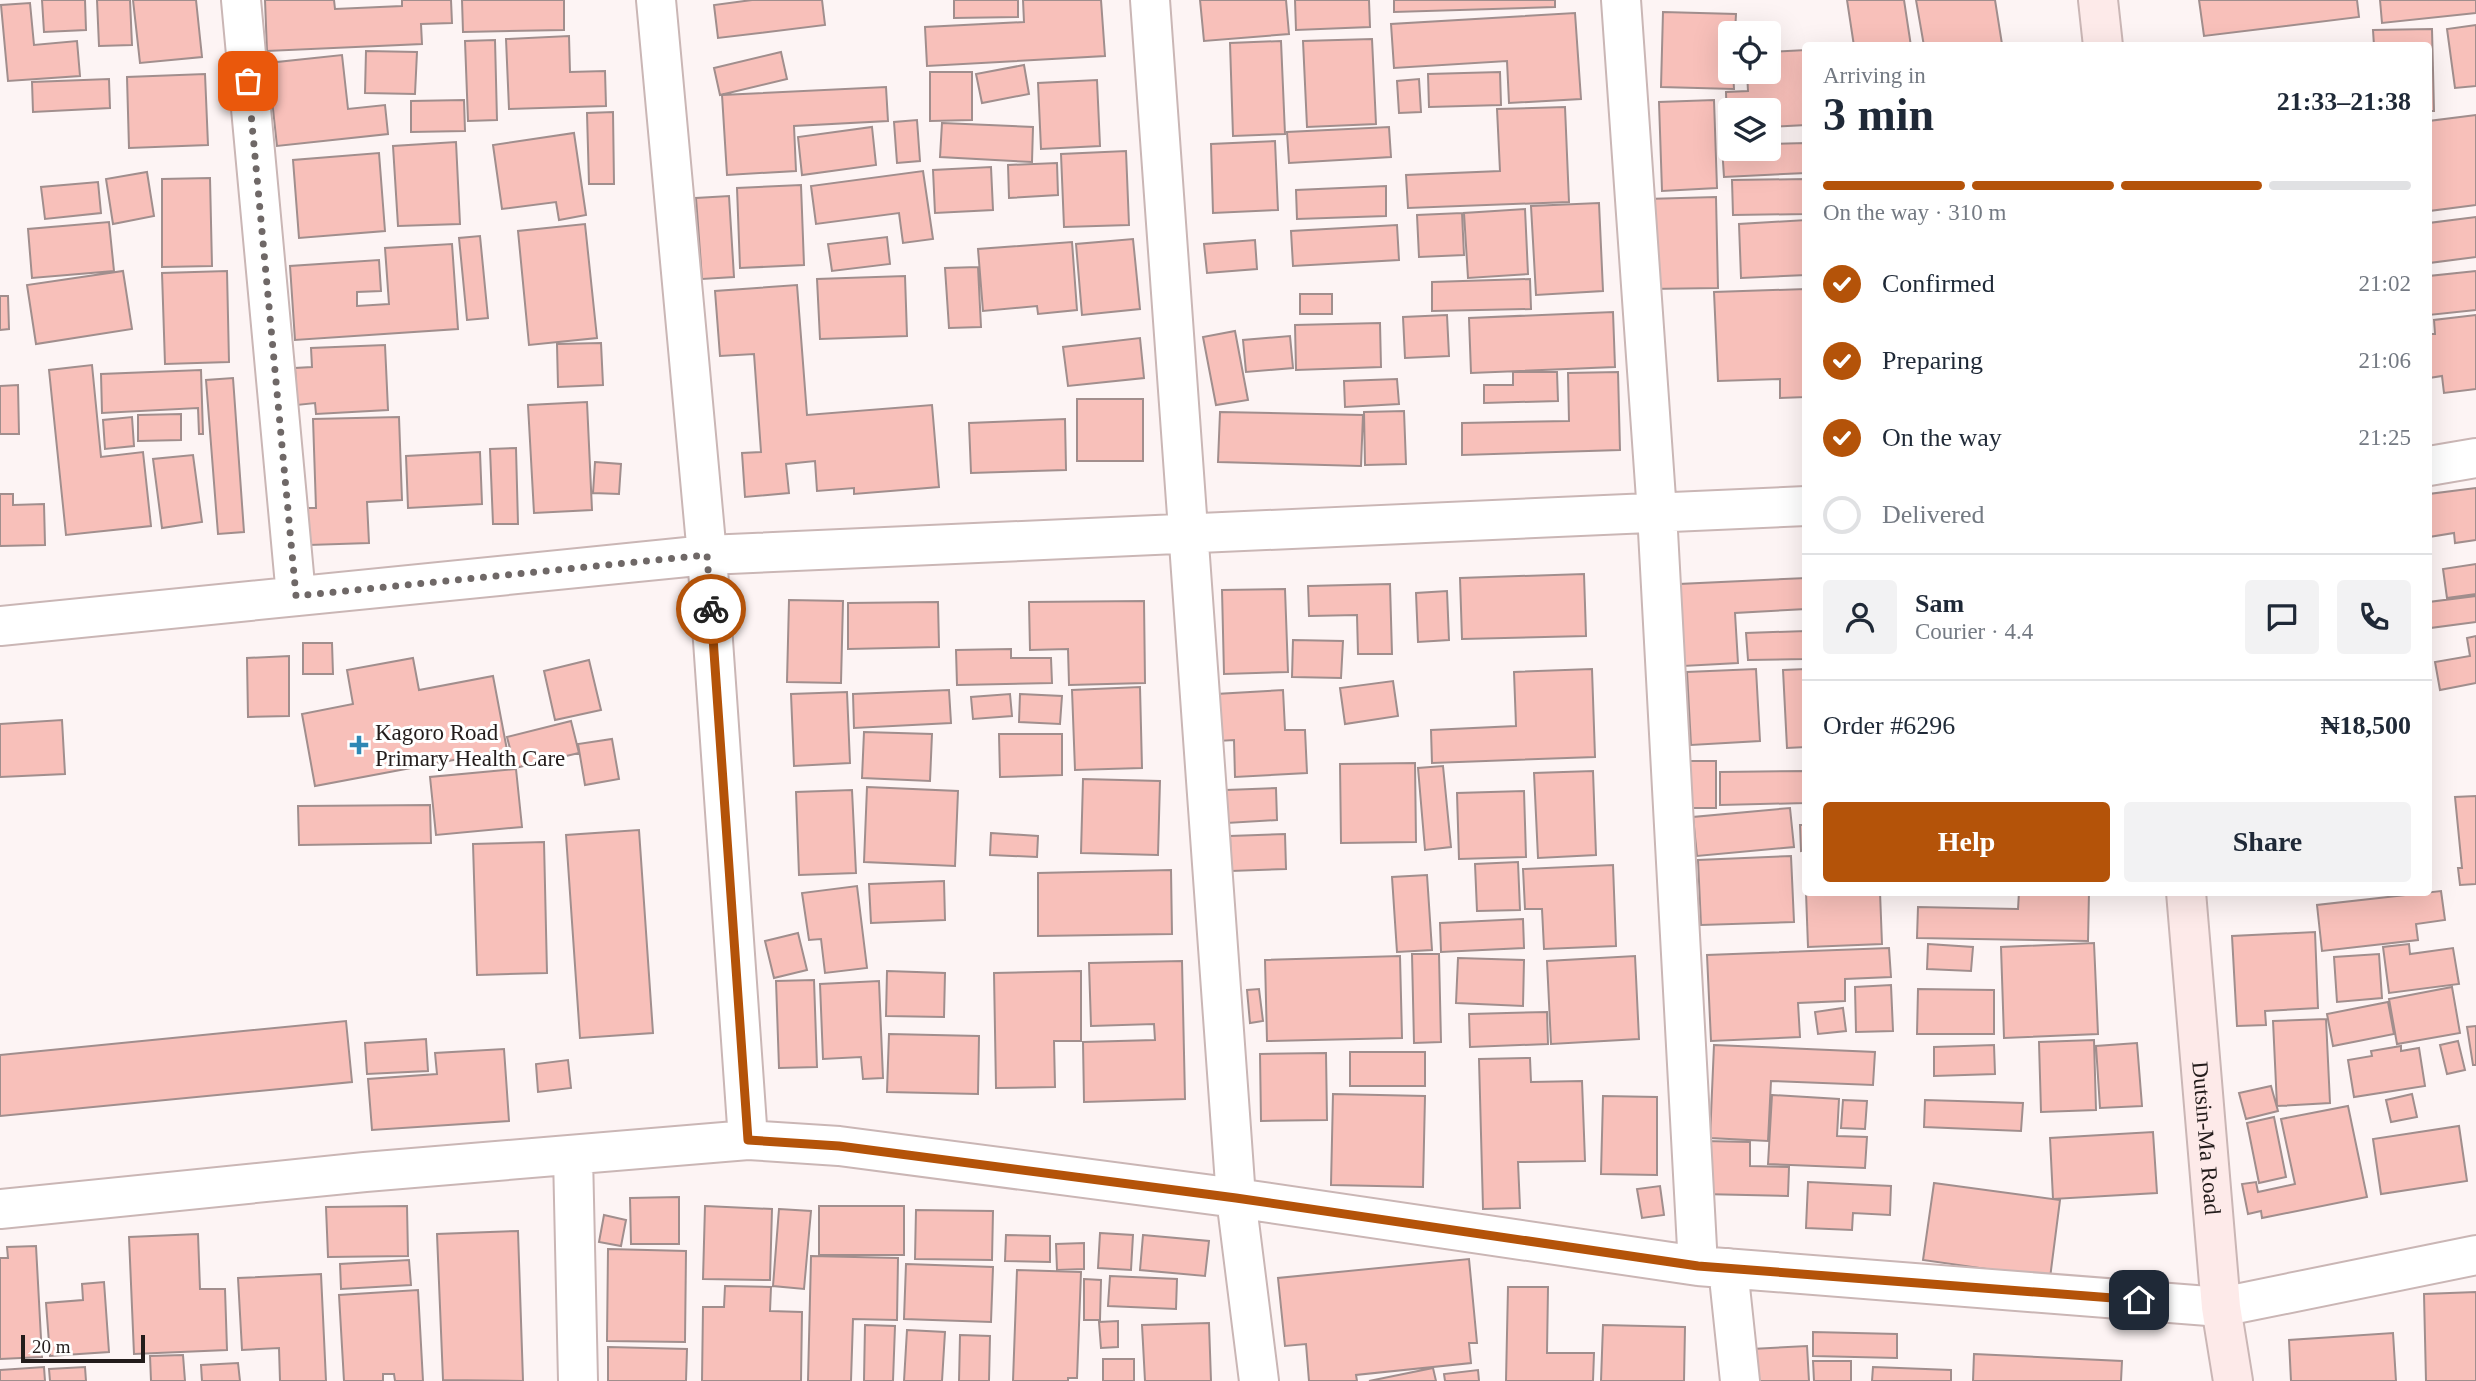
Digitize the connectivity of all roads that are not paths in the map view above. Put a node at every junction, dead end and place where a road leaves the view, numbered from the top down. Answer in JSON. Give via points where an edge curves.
{"nodes":[{"id":1,"x":241,"y":0,"type":"edge"},
{"id":2,"x":656,"y":0,"type":"edge"},
{"id":3,"x":1150,"y":0,"type":"edge"},
{"id":4,"x":1621,"y":0,"type":"edge"},
{"id":5,"x":2098,"y":0,"type":"edge"},
{"id":6,"x":2103,"y":42,"type":"edge"},
{"id":7,"x":2476,"y":458,"type":"edge"},
{"id":8,"x":2432,"y":465,"type":"edge"},
{"id":9,"x":1802,"y":506,"type":"edge"},
{"id":10,"x":1657,"y":513,"type":"junction"},
{"id":11,"x":1190,"y":535,"type":"junction"},
{"id":12,"x":707,"y":555,"type":"junction"},
{"id":13,"x":296,"y":596,"type":"junction"},
{"id":14,"x":0,"y":626,"type":"edge"},
{"id":15,"x":2186,"y":896,"type":"edge"},
{"id":16,"x":748,"y":1140,"type":"junction"},
{"id":17,"x":573,"y":1155,"type":"junction"},
{"id":18,"x":1236,"y":1198,"type":"junction"},
{"id":19,"x":0,"y":1209,"type":"edge"},
{"id":20,"x":2476,"y":1255,"type":"edge"},
{"id":21,"x":1713,"y":1267,"type":"junction"},
{"id":22,"x":2221,"y":1307,"type":"junction"},
{"id":23,"x":578,"y":1381,"type":"edge"},
{"id":24,"x":1259,"y":1381,"type":"edge"},
{"id":25,"x":1740,"y":1381,"type":"edge"},
{"id":26,"x":2233,"y":1381,"type":"edge"}],
"edges":[{"from":1,"to":13,"type":"street"},
{"from":2,"to":12,"type":"street"},
{"from":3,"to":11,"type":"street"},
{"from":4,"to":10,"type":"street"},
{"from":5,"to":6,"type":"street"},
{"from":7,"to":8,"type":"street"},
{"from":9,"to":10,"type":"street"},
{"from":10,"to":11,"type":"street"},
{"from":10,"to":21,"type":"street"},
{"from":11,"to":12,"type":"street"},
{"from":11,"to":18,"type":"street"},
{"from":12,"to":13,"type":"street"},
{"from":12,"to":16,"type":"street"},
{"from":13,"to":14,"type":"street"},
{"from":15,"to":22,"type":"street","name":"Dutsin-Ma Road"},
{"from":16,"to":17,"type":"street"},
{"from":16,"to":18,"type":"street","via":[[839,1146]]},
{"from":17,"to":19,"type":"street"},
{"from":17,"to":23,"type":"street"},
{"from":18,"to":21,"type":"street"},
{"from":18,"to":24,"type":"street"},
{"from":20,"to":22,"type":"street"},
{"from":21,"to":22,"type":"street"},
{"from":21,"to":25,"type":"street"},
{"from":22,"to":26,"type":"street","name":"Dutsin-Ma Road"}]}
